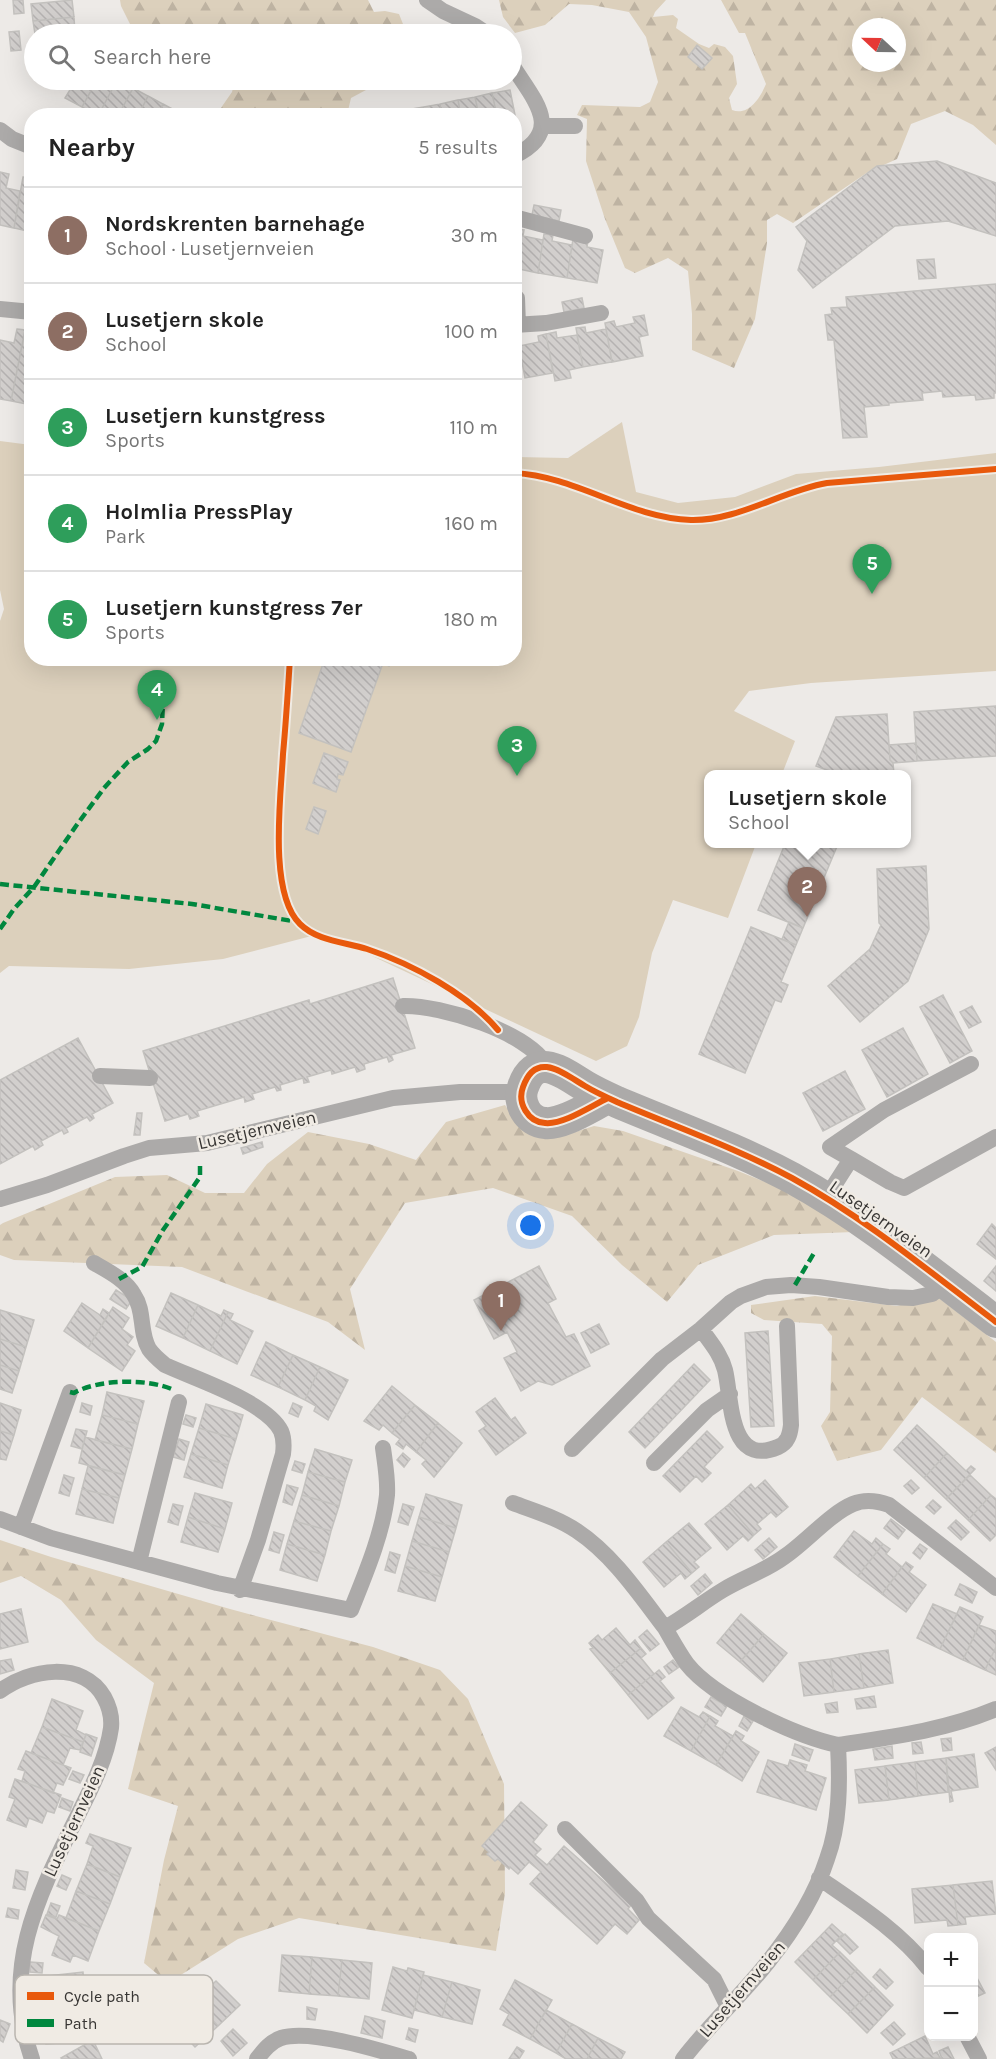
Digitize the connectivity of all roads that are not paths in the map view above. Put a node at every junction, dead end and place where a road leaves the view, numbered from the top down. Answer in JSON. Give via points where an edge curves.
{"nodes":[{"id":1,"x":427,"y":0,"type":"edge"},
{"id":2,"x":467,"y":24,"type":"edge"},
{"id":3,"x":522,"y":81,"type":"edge"},
{"id":4,"x":543,"y":126,"type":"junction"},
{"id":5,"x":575,"y":126,"type":"dead end"},
{"id":6,"x":0,"y":130,"type":"edge"},
{"id":7,"x":24,"y":144,"type":"edge"},
{"id":8,"x":522,"y":152,"type":"edge"},
{"id":9,"x":522,"y":219,"type":"edge"},
{"id":10,"x":585,"y":236,"type":"dead end"},
{"id":11,"x":0,"y":309,"type":"edge"},
{"id":12,"x":24,"y":311,"type":"edge"},
{"id":13,"x":601,"y":312,"type":"dead end"},
{"id":14,"x":522,"y":325,"type":"edge"},
{"id":15,"x":403,"y":1006,"type":"dead end"},
{"id":16,"x":970,"y":1064,"type":"dead end"},
{"id":17,"x":547,"y":1066,"type":"junction"},
{"id":18,"x":100,"y":1076,"type":"dead end"},
{"id":19,"x":150,"y":1078,"type":"dead end"},
{"id":20,"x":521,"y":1092,"type":"junction"},
{"id":21,"x":608,"y":1098,"type":"junction"},
{"id":22,"x":996,"y":1137,"type":"edge"},
{"id":23,"x":851,"y":1159,"type":"junction"},
{"id":24,"x":826,"y":1198,"type":"junction"},
{"id":25,"x":0,"y":1199,"type":"edge"},
{"id":26,"x":94,"y":1263,"type":"dead end"},
{"id":27,"x":946,"y":1284,"type":"junction"},
{"id":28,"x":996,"y":1322,"type":"edge"},
{"id":29,"x":788,"y":1326,"type":"dead end"},
{"id":30,"x":701,"y":1329,"type":"junction"},
{"id":31,"x":70,"y":1392,"type":"dead end"},
{"id":32,"x":730,"y":1394,"type":"junction"},
{"id":33,"x":179,"y":1402,"type":"dead end"},
{"id":34,"x":383,"y":1448,"type":"dead end"},
{"id":35,"x":572,"y":1449,"type":"dead end"},
{"id":36,"x":654,"y":1463,"type":"dead end"},
{"id":37,"x":513,"y":1503,"type":"dead end"},
{"id":38,"x":0,"y":1519,"type":"edge"},
{"id":39,"x":21,"y":1527,"type":"junction"},
{"id":40,"x":139,"y":1562,"type":"junction"},
{"id":41,"x":996,"y":1588,"type":"edge"},
{"id":42,"x":240,"y":1590,"type":"junction"},
{"id":43,"x":665,"y":1628,"type":"junction"},
{"id":44,"x":0,"y":1691,"type":"edge"},
{"id":45,"x":996,"y":1709,"type":"edge"},
{"id":46,"x":838,"y":1745,"type":"junction"},
{"id":47,"x":565,"y":1829,"type":"dead end"},
{"id":48,"x":819,"y":1878,"type":"junction"},
{"id":49,"x":924,"y":1963,"type":"edge"},
{"id":50,"x":19,"y":1975,"type":"edge"},
{"id":51,"x":728,"y":2007,"type":"junction"},
{"id":52,"x":969,"y":2041,"type":"edge"},
{"id":53,"x":28,"y":2044,"type":"edge"},
{"id":54,"x":32,"y":2059,"type":"edge"},
{"id":55,"x":257,"y":2059,"type":"edge"},
{"id":56,"x":409,"y":2059,"type":"edge"},
{"id":57,"x":683,"y":2059,"type":"edge"},
{"id":58,"x":979,"y":2059,"type":"edge"}],
"edges":[{"from":1,"to":2,"type":"lane"},
{"from":3,"to":4,"type":"lane","via":[[537,105]]},
{"from":4,"to":5,"type":"lane"},
{"from":4,"to":8,"type":"lane","via":[[537,141]]},
{"from":6,"to":7,"type":"lane"},
{"from":9,"to":10,"type":"lane"},
{"from":11,"to":12,"type":"lane"},
{"from":13,"to":14,"type":"lane"},
{"from":15,"to":17,"type":"lane","via":[[437,1011],[498,1030],[534,1050]]},
{"from":16,"to":23,"type":"lane","via":[[884,1110],[830,1147]]},
{"from":17,"to":20,"type":"street","via":[[529,1074]]},
{"from":17,"to":21,"type":"street","name":"Lusetjernveien"},
{"from":18,"to":19,"type":"lane"},
{"from":20,"to":21,"type":"street","via":[[521,1101],[531,1118],[548,1124]]},
{"from":20,"to":25,"type":"lane","name":"Lusetjernveien","via":[[393,1098],[215,1141],[149,1148]]},
{"from":21,"to":24,"type":"street","name":"Lusetjernveien","via":[[750,1157]]},
{"from":22,"to":23,"type":"lane","via":[[904,1188]]},
{"from":23,"to":24,"type":"lane"},
{"from":24,"to":27,"type":"street","name":"Lusetjernveien"},
{"from":26,"to":42,"type":"lane","via":[[136,1296],[144,1337],[154,1356],[165,1365],[252,1404],[280,1430],[283,1454]]},
{"from":27,"to":28,"type":"street","name":"Lusetjernveien"},
{"from":27,"to":30,"type":"lane","via":[[932,1294],[903,1298],[819,1287],[766,1287],[731,1302]]},
{"from":29,"to":32,"type":"lane","via":[[791,1425],[789,1437],[782,1445],[771,1450],[747,1446],[737,1435]]},
{"from":30,"to":32,"type":"lane","via":[[721,1359]]},
{"from":30,"to":35,"type":"lane","via":[[662,1359]]},
{"from":31,"to":39,"type":"lane"},
{"from":32,"to":36,"type":"lane","via":[[707,1410]]},
{"from":33,"to":40,"type":"lane"},
{"from":34,"to":42,"type":"lane","via":[[385,1507],[351,1611]]},
{"from":37,"to":43,"type":"lane","via":[[578,1531],[629,1582]]},
{"from":38,"to":39,"type":"lane"},
{"from":39,"to":40,"type":"lane"},
{"from":40,"to":42,"type":"lane"},
{"from":41,"to":43,"type":"lane","via":[[889,1505],[877,1501],[854,1503],[782,1559],[726,1588]]},
{"from":43,"to":46,"type":"lane","via":[[688,1665],[727,1696],[754,1713]]},
{"from":44,"to":50,"type":"lane","name":"Lusetjernveien","via":[[38,1674],[74,1673],[100,1689],[111,1720],[93,1783],[33,1912]]},
{"from":45,"to":46,"type":"lane","via":[[957,1724]]},
{"from":46,"to":48,"type":"lane","name":"Lusetjernveien","via":[[835,1824]]},
{"from":47,"to":51,"type":"lane","via":[[637,1901],[648,1918],[714,1979]]},
{"from":48,"to":49,"type":"lane","via":[[890,1929]]},
{"from":48,"to":51,"type":"lane","name":"Lusetjernveien","via":[[791,1931]]},
{"from":51,"to":57,"type":"lane","name":"Lusetjernveien"},
{"from":52,"to":58,"type":"lane"},
{"from":53,"to":54,"type":"lane","name":"Lusetjernveien"},
{"from":55,"to":56,"type":"lane","via":[[272,2043],[295,2036],[352,2043]]}]}
